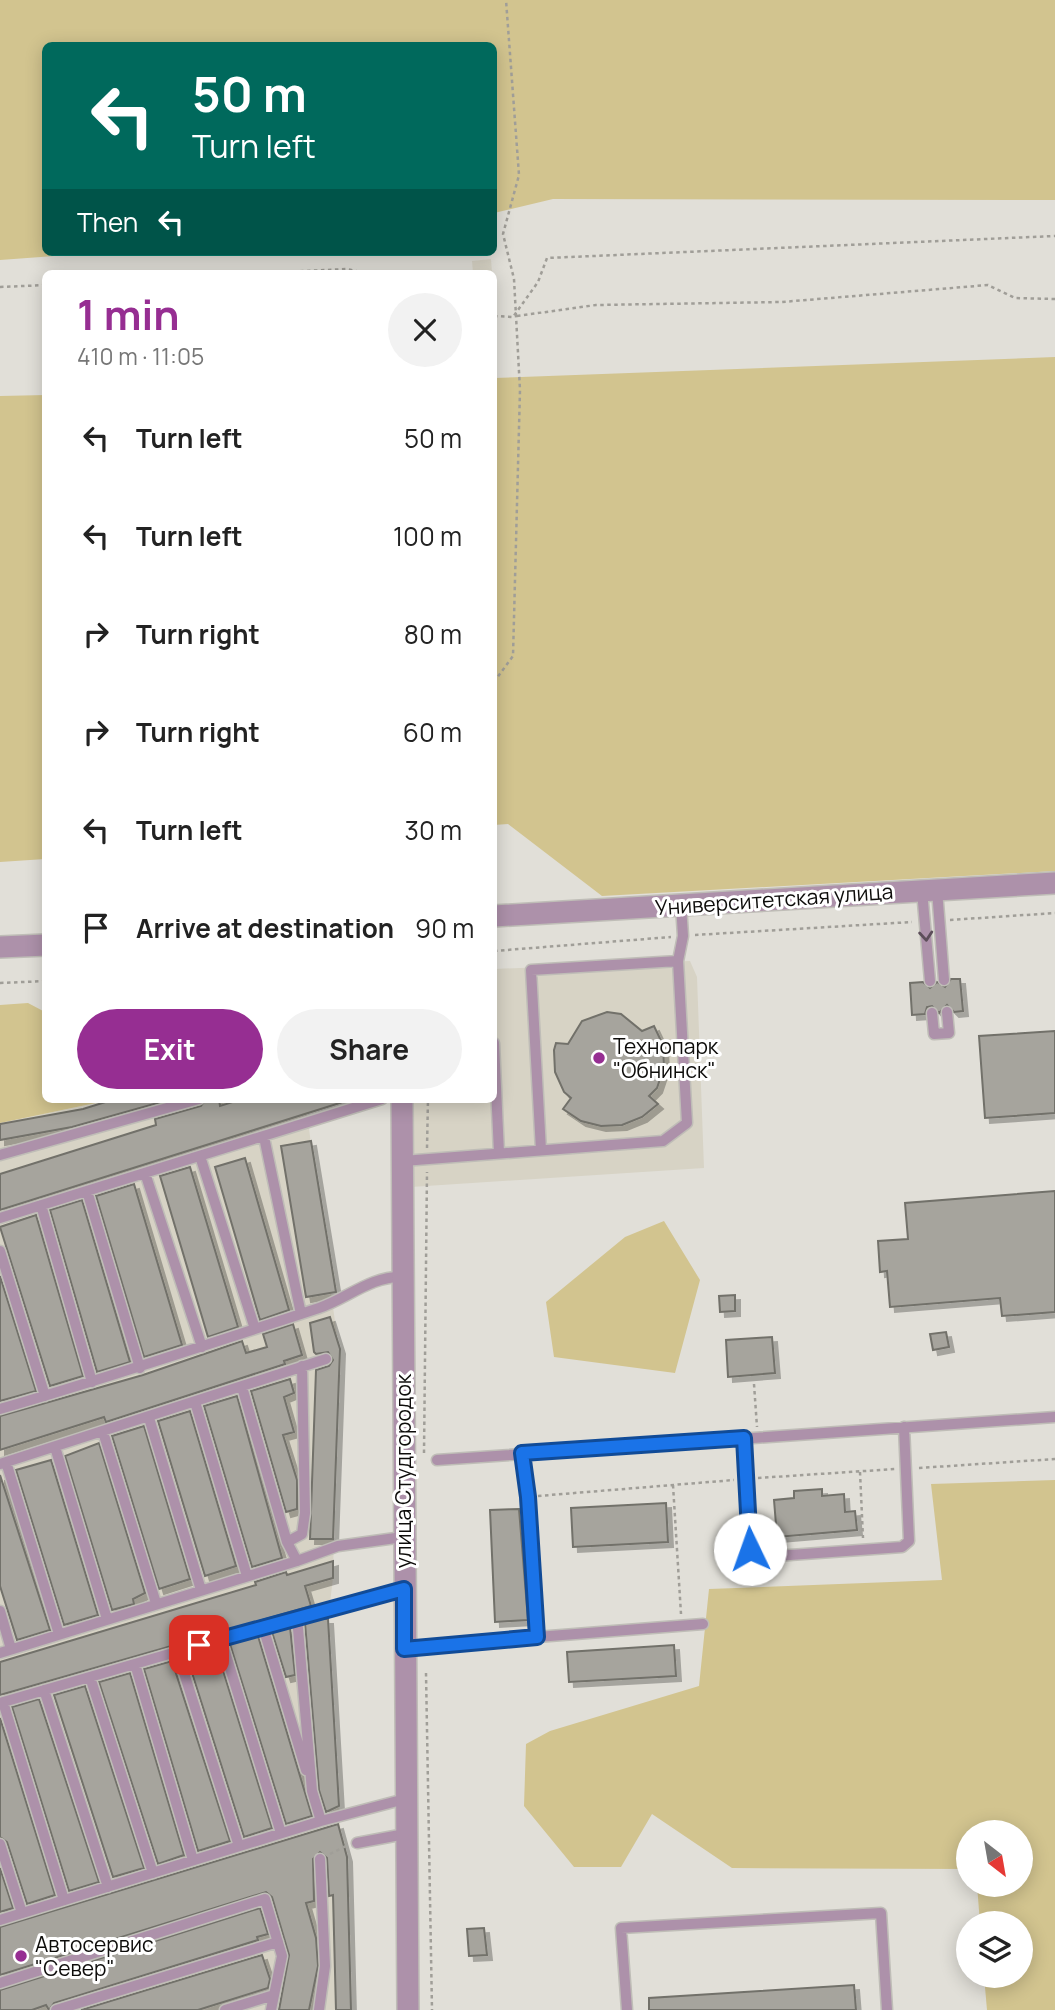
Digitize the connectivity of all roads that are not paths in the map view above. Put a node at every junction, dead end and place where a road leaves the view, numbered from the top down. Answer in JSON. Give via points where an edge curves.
{"nodes":[{"id":1,"x":1055,"y":883,"type":"edge"},
{"id":2,"x":929,"y":890,"type":"junction"},
{"id":3,"x":681,"y":905,"type":"junction"},
{"id":4,"x":497,"y":916,"type":"edge"},
{"id":5,"x":42,"y":945,"type":"edge"},
{"id":6,"x":0,"y":947,"type":"edge"},
{"id":7,"x":678,"y":961,"type":"junction"},
{"id":8,"x":944,"y":980,"type":"dead end"},
{"id":9,"x":930,"y":981,"type":"dead end"},
{"id":10,"x":947,"y":1012,"type":"dead end"},
{"id":11,"x":932,"y":1013,"type":"dead end"},
{"id":12,"x":185,"y":1103,"type":"edge"},
{"id":13,"x":369,"y":1103,"type":"edge"},
{"id":14,"x":402,"y":1103,"type":"edge"},
{"id":15,"x":497,"y":1103,"type":"edge"},
{"id":16,"x":264,"y":1136,"type":"junction"},
{"id":17,"x":541,"y":1150,"type":"junction"},
{"id":18,"x":499,"y":1153,"type":"junction"},
{"id":19,"x":0,"y":1155,"type":"edge"},
{"id":20,"x":200,"y":1156,"type":"junction"},
{"id":21,"x":402,"y":1161,"type":"junction"},
{"id":22,"x":145,"y":1173,"type":"junction"},
{"id":23,"x":88,"y":1191,"type":"junction"},
{"id":24,"x":41,"y":1205,"type":"junction"},
{"id":25,"x":0,"y":1217,"type":"edge"},
{"id":26,"x":0,"y":1251,"type":"edge"},
{"id":27,"x":402,"y":1277,"type":"junction"},
{"id":28,"x":301,"y":1314,"type":"junction"},
{"id":29,"x":255,"y":1329,"type":"junction"},
{"id":30,"x":202,"y":1347,"type":"junction"},
{"id":31,"x":326,"y":1359,"type":"dead end"},
{"id":32,"x":302,"y":1366,"type":"junction"},
{"id":33,"x":140,"y":1368,"type":"junction"},
{"id":34,"x":92,"y":1382,"type":"junction"},
{"id":35,"x":242,"y":1387,"type":"junction"},
{"id":36,"x":45,"y":1396,"type":"junction"},
{"id":37,"x":195,"y":1402,"type":"junction"},
{"id":38,"x":0,"y":1409,"type":"edge"},
{"id":39,"x":1055,"y":1417,"type":"edge"},
{"id":40,"x":149,"y":1418,"type":"junction"},
{"id":41,"x":904,"y":1427,"type":"junction"},
{"id":42,"x":103,"y":1432,"type":"junction"},
{"id":43,"x":744,"y":1438,"type":"junction"},
{"id":44,"x":55,"y":1447,"type":"junction"},
{"id":45,"x":522,"y":1453,"type":"junction"},
{"id":46,"x":436,"y":1460,"type":"dead end"},
{"id":47,"x":3,"y":1463,"type":"edge"},
{"id":48,"x":403,"y":1536,"type":"junction"},
{"id":49,"x":287,"y":1542,"type":"junction"},
{"id":50,"x":297,"y":1561,"type":"junction"},
{"id":51,"x":247,"y":1576,"type":"junction"},
{"id":52,"x":404,"y":1589,"type":"junction"},
{"id":53,"x":201,"y":1590,"type":"junction"},
{"id":54,"x":156,"y":1603,"type":"junction"},
{"id":55,"x":0,"y":1611,"type":"edge"},
{"id":56,"x":298,"y":1617,"type":"junction"},
{"id":57,"x":107,"y":1619,"type":"junction"},
{"id":58,"x":704,"y":1624,"type":"dead end"},
{"id":59,"x":263,"y":1627,"type":"junction"},
{"id":60,"x":59,"y":1633,"type":"junction"},
{"id":61,"x":537,"y":1637,"type":"junction"},
{"id":62,"x":221,"y":1639,"type":"junction"},
{"id":63,"x":414,"y":1648,"type":"junction"},
{"id":64,"x":11,"y":1649,"type":"junction"},
{"id":65,"x":177,"y":1651,"type":"junction"},
{"id":66,"x":0,"y":1653,"type":"edge"},
{"id":67,"x":135,"y":1664,"type":"junction"},
{"id":68,"x":90,"y":1677,"type":"junction"},
{"id":69,"x":44,"y":1690,"type":"junction"},
{"id":70,"x":2,"y":1703,"type":"edge"},
{"id":71,"x":312,"y":1791,"type":"junction"},
{"id":72,"x":405,"y":1799,"type":"junction"},
{"id":73,"x":321,"y":1821,"type":"junction"},
{"id":74,"x":281,"y":1833,"type":"junction"},
{"id":75,"x":405,"y":1834,"type":"junction"},
{"id":76,"x":357,"y":1843,"type":"road end"},
{"id":77,"x":0,"y":1844,"type":"edge"},
{"id":78,"x":239,"y":1846,"type":"junction"},
{"id":79,"x":320,"y":1859,"type":"road end"},
{"id":80,"x":193,"y":1860,"type":"junction"},
{"id":81,"x":153,"y":1873,"type":"junction"},
{"id":82,"x":108,"y":1886,"type":"junction"},
{"id":83,"x":64,"y":1900,"type":"junction"},
{"id":84,"x":22,"y":1913,"type":"junction"},
{"id":85,"x":0,"y":1920,"type":"edge"},
{"id":86,"x":278,"y":1942,"type":"junction"},
{"id":87,"x":0,"y":1983,"type":"edge"},
{"id":88,"x":274,"y":1996,"type":"junction"},
{"id":89,"x":56,"y":2010,"type":"edge"},
{"id":90,"x":225,"y":2010,"type":"edge"},
{"id":91,"x":271,"y":2010,"type":"edge"},
{"id":92,"x":319,"y":2010,"type":"edge"},
{"id":93,"x":408,"y":2010,"type":"edge"},
{"id":94,"x":627,"y":2010,"type":"edge"},
{"id":95,"x":887,"y":2010,"type":"edge"}],
"edges":[{"from":1,"to":2,"type":"street","name":"Университетская улица"},
{"from":2,"to":3,"type":"street","name":"Университетская улица"},
{"from":2,"to":8,"type":"lane"},
{"from":2,"to":9,"type":"lane","one_way":true},
{"from":3,"to":4,"type":"street","name":"Университетская улица"},
{"from":3,"to":7,"type":"lane"},
{"from":5,"to":6,"type":"street"},
{"from":7,"to":17,"type":"lane","via":[[687,1123],[663,1141]]},
{"from":7,"to":17,"type":"lane","via":[[531,970]]},
{"from":10,"to":11,"type":"lane","via":[[949,1032],[934,1034]]},
{"from":12,"to":19,"type":"lane"},
{"from":13,"to":16,"type":"lane"},
{"from":14,"to":21,"type":"street","name":"улица Студгородок"},
{"from":15,"to":18,"type":"lane"},
{"from":16,"to":20,"type":"lane"},
{"from":16,"to":28,"type":"lane"},
{"from":17,"to":18,"type":"lane"},
{"from":18,"to":21,"type":"lane"},
{"from":20,"to":22,"type":"lane"},
{"from":20,"to":29,"type":"lane"},
{"from":21,"to":27,"type":"street","name":"улица Студгородок"},
{"from":22,"to":23,"type":"lane"},
{"from":22,"to":30,"type":"lane"},
{"from":23,"to":24,"type":"lane"},
{"from":23,"to":33,"type":"lane"},
{"from":24,"to":25,"type":"lane"},
{"from":24,"to":34,"type":"lane"},
{"from":26,"to":36,"type":"lane"},
{"from":27,"to":28,"type":"lane","via":[[384,1277]]},
{"from":27,"to":48,"type":"street","name":"улица Студгородок"},
{"from":28,"to":29,"type":"lane"},
{"from":29,"to":30,"type":"lane"},
{"from":30,"to":33,"type":"lane"},
{"from":31,"to":32,"type":"lane"},
{"from":32,"to":35,"type":"lane"},
{"from":32,"to":49,"type":"lane","via":[[305,1513],[302,1534]]},
{"from":33,"to":34,"type":"lane"},
{"from":34,"to":36,"type":"lane"},
{"from":35,"to":37,"type":"lane"},
{"from":35,"to":49,"type":"lane"},
{"from":36,"to":38,"type":"lane"},
{"from":37,"to":40,"type":"lane"},
{"from":37,"to":51,"type":"lane"},
{"from":39,"to":41,"type":"lane"},
{"from":40,"to":42,"type":"lane"},
{"from":40,"to":53,"type":"lane"},
{"from":41,"to":43,"type":"lane"},
{"from":41,"to":43,"type":"lane","via":[[909,1541],[902,1548],[761,1558],[750,1549]]},
{"from":42,"to":44,"type":"lane"},
{"from":42,"to":54,"type":"lane"},
{"from":43,"to":45,"type":"lane"},
{"from":44,"to":47,"type":"lane"},
{"from":44,"to":57,"type":"lane"},
{"from":45,"to":46,"type":"lane"},
{"from":45,"to":61,"type":"lane"},
{"from":47,"to":60,"type":"lane"},
{"from":48,"to":50,"type":"lane","via":[[338,1546]]},
{"from":48,"to":52,"type":"street","name":"улица Студгородок"},
{"from":49,"to":50,"type":"lane"},
{"from":50,"to":51,"type":"lane"},
{"from":51,"to":53,"type":"lane"},
{"from":52,"to":56,"type":"lane"},
{"from":52,"to":63,"type":"street","name":"улица Студгородок"},
{"from":53,"to":54,"type":"lane"},
{"from":54,"to":57,"type":"lane"},
{"from":55,"to":64,"type":"lane"},
{"from":56,"to":59,"type":"lane"},
{"from":56,"to":71,"type":"lane"},
{"from":57,"to":60,"type":"lane"},
{"from":58,"to":61,"type":"lane"},
{"from":59,"to":62,"type":"lane"},
{"from":59,"to":71,"type":"lane"},
{"from":60,"to":64,"type":"lane"},
{"from":61,"to":63,"type":"lane"},
{"from":62,"to":65,"type":"lane"},
{"from":62,"to":74,"type":"lane"},
{"from":63,"to":72,"type":"street","name":"улица Студгородок"},
{"from":64,"to":66,"type":"lane"},
{"from":65,"to":67,"type":"lane"},
{"from":65,"to":78,"type":"lane"},
{"from":67,"to":68,"type":"lane"},
{"from":67,"to":80,"type":"lane"},
{"from":68,"to":69,"type":"lane"},
{"from":68,"to":81,"type":"lane"},
{"from":69,"to":70,"type":"lane"},
{"from":69,"to":82,"type":"lane"},
{"from":70,"to":83,"type":"lane"},
{"from":71,"to":73,"type":"lane"},
{"from":72,"to":73,"type":"lane"},
{"from":72,"to":75,"type":"street","name":"улица Студгородок"},
{"from":73,"to":74,"type":"lane"},
{"from":74,"to":78,"type":"lane"},
{"from":75,"to":76,"type":"lane"},
{"from":75,"to":93,"type":"street","name":"улица Студгородок"},
{"from":77,"to":84,"type":"lane"},
{"from":78,"to":80,"type":"lane"},
{"from":79,"to":92,"type":"lane","via":[[325,1966]]},
{"from":80,"to":81,"type":"lane"},
{"from":81,"to":82,"type":"lane"},
{"from":82,"to":83,"type":"lane"},
{"from":83,"to":84,"type":"lane"},
{"from":84,"to":85,"type":"lane"},
{"from":86,"to":87,"type":"lane","via":[[265,1899]]},
{"from":86,"to":88,"type":"lane","via":[[282,1956]]},
{"from":86,"to":89,"type":"lane"},
{"from":88,"to":90,"type":"lane"},
{"from":88,"to":91,"type":"lane"},
{"from":94,"to":95,"type":"lane","via":[[621,1928],[881,1913]]}]}
